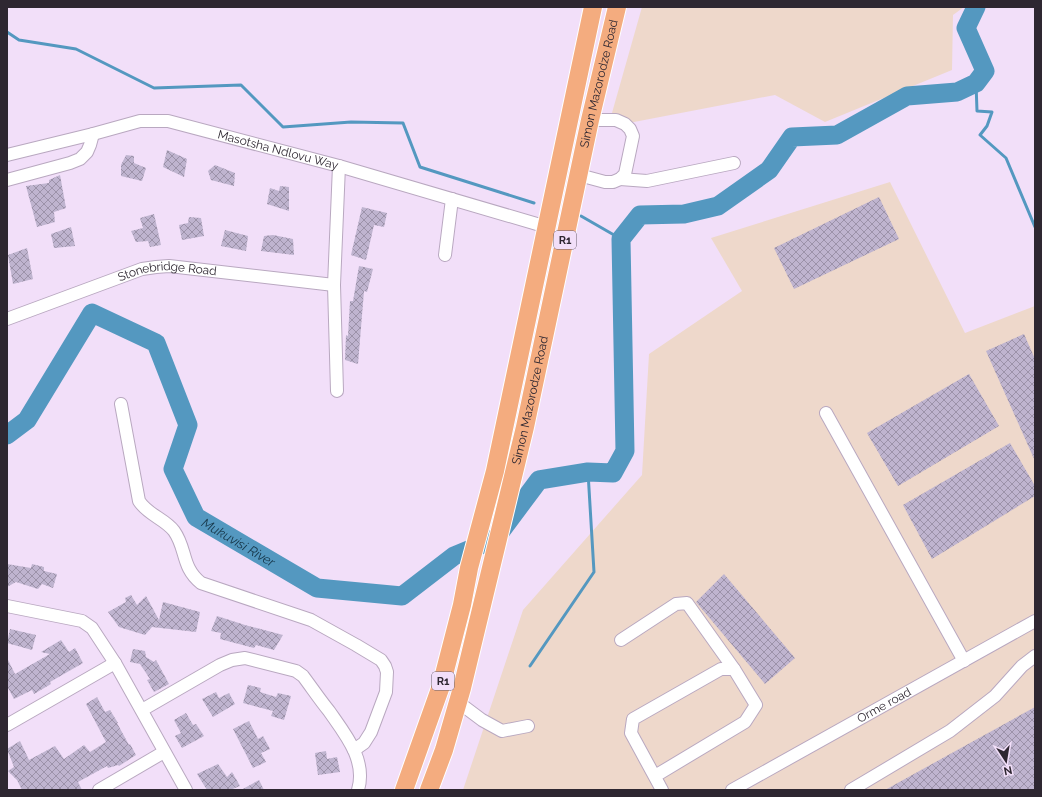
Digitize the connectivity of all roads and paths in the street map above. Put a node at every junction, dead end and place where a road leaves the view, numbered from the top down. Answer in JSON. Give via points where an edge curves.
{"nodes":[{"id":1,"x":593,"y":7,"type":"edge"},
{"id":2,"x":617,"y":7,"type":"edge"},
{"id":3,"x":590,"y":120,"type":"junction"},
{"id":4,"x":93,"y":134,"type":"junction"},
{"id":5,"x":7,"y":155,"type":"edge"},
{"id":6,"x":734,"y":163,"type":"dead end"},
{"id":7,"x":339,"y":166,"type":"junction"},
{"id":8,"x":579,"y":175,"type":"junction"},
{"id":9,"x":620,"y":179,"type":"junction"},
{"id":10,"x":7,"y":180,"type":"edge"},
{"id":11,"x":452,"y":199,"type":"junction"},
{"id":12,"x":547,"y":227,"type":"junction"},
{"id":13,"x":445,"y":255,"type":"dead end"},
{"id":14,"x":334,"y":285,"type":"junction"},
{"id":15,"x":7,"y":319,"type":"edge"},
{"id":16,"x":337,"y":391,"type":"dead end"},
{"id":17,"x":121,"y":404,"type":"dead end"},
{"id":18,"x":826,"y":414,"type":"dead end"},
{"id":19,"x":7,"y":606,"type":"edge"},
{"id":20,"x":1035,"y":621,"type":"edge"},
{"id":21,"x":621,"y":640,"type":"dead end"},
{"id":22,"x":1035,"y":656,"type":"edge"},
{"id":23,"x":964,"y":661,"type":"junction"},
{"id":24,"x":115,"y":663,"type":"junction"},
{"id":25,"x":734,"y":669,"type":"junction"},
{"id":26,"x":458,"y":702,"type":"junction"},
{"id":27,"x":142,"y":710,"type":"junction"},
{"id":28,"x":7,"y":725,"type":"edge"},
{"id":29,"x":528,"y":726,"type":"dead end"},
{"id":30,"x":354,"y":750,"type":"junction"},
{"id":31,"x":164,"y":752,"type":"junction"},
{"id":32,"x":655,"y":776,"type":"junction"},
{"id":33,"x":99,"y":790,"type":"edge"},
{"id":34,"x":186,"y":790,"type":"edge"},
{"id":35,"x":358,"y":790,"type":"edge"},
{"id":36,"x":404,"y":790,"type":"edge"},
{"id":37,"x":429,"y":790,"type":"edge"},
{"id":38,"x":662,"y":790,"type":"edge"},
{"id":39,"x":732,"y":790,"type":"edge"},
{"id":40,"x":851,"y":790,"type":"edge"}],
"edges":[{"from":1,"to":12,"type":"highway","name":"Simon Mazorodze Road","number":"R1"},
{"from":2,"to":3,"type":"highway","name":"Simon Mazorodze Road","number":"R1"},
{"from":3,"to":8,"type":"highway","name":"Simon Mazorodze Road","number":"R1"},
{"from":3,"to":9,"type":"street","via":[[616,120],[630,129],[632,136],[625,174]]},
{"from":4,"to":5,"type":"street","name":"Masotsha Ndlovu Way"},
{"from":4,"to":7,"type":"street","name":"Masotsha Ndlovu Way","via":[[126,123],[168,121]]},
{"from":4,"to":10,"type":"street","via":[[90,145],[80,159]]},
{"from":6,"to":9,"type":"street","via":[[647,181]]},
{"from":7,"to":11,"type":"street","name":"Masotsha Ndlovu Way"},
{"from":7,"to":14,"type":"street"},
{"from":8,"to":9,"type":"street","via":[[605,182]]},
{"from":8,"to":26,"type":"highway","name":"Simon Mazorodze Road","number":"R1","via":[[525,427]]},
{"from":11,"to":12,"type":"street","name":"Masotsha Ndlovu Way"},
{"from":11,"to":13,"type":"street"},
{"from":12,"to":36,"type":"highway","name":"Simon Mazorodze Road","number":"R1","via":[[495,471],[469,568],[462,605],[441,686]]},
{"from":14,"to":15,"type":"street","name":"Stonebridge Road","via":[[156,267],[142,269]]},
{"from":14,"to":16,"type":"street"},
{"from":17,"to":30,"type":"street","via":[[139,501],[146,510],[175,532],[188,567],[195,578],[311,620],[381,660],[387,672],[386,692],[371,732]]},
{"from":18,"to":23,"type":"street"},
{"from":19,"to":24,"type":"street","via":[[82,621],[92,628]]},
{"from":20,"to":23,"type":"street","name":"Orme road"},
{"from":21,"to":25,"type":"street","via":[[676,604],[687,603]]},
{"from":22,"to":40,"type":"street","via":[[1022,666],[995,696],[950,732]]},
{"from":23,"to":39,"type":"street","name":"Orme road"},
{"from":24,"to":27,"type":"street"},
{"from":24,"to":28,"type":"street"},
{"from":25,"to":32,"type":"street","via":[[756,705],[745,722]]},
{"from":25,"to":32,"type":"street","via":[[721,668],[632,720],[631,733]]},
{"from":26,"to":29,"type":"street","via":[[502,731]]},
{"from":26,"to":37,"type":"highway","name":"Simon Mazorodze Road","number":"R1"},
{"from":27,"to":30,"type":"street","via":[[220,665],[245,658],[287,667],[303,676]]},
{"from":27,"to":31,"type":"street"},
{"from":30,"to":35,"type":"street","via":[[359,764]]},
{"from":31,"to":33,"type":"street"},
{"from":31,"to":34,"type":"street"},
{"from":32,"to":38,"type":"street"}]}
